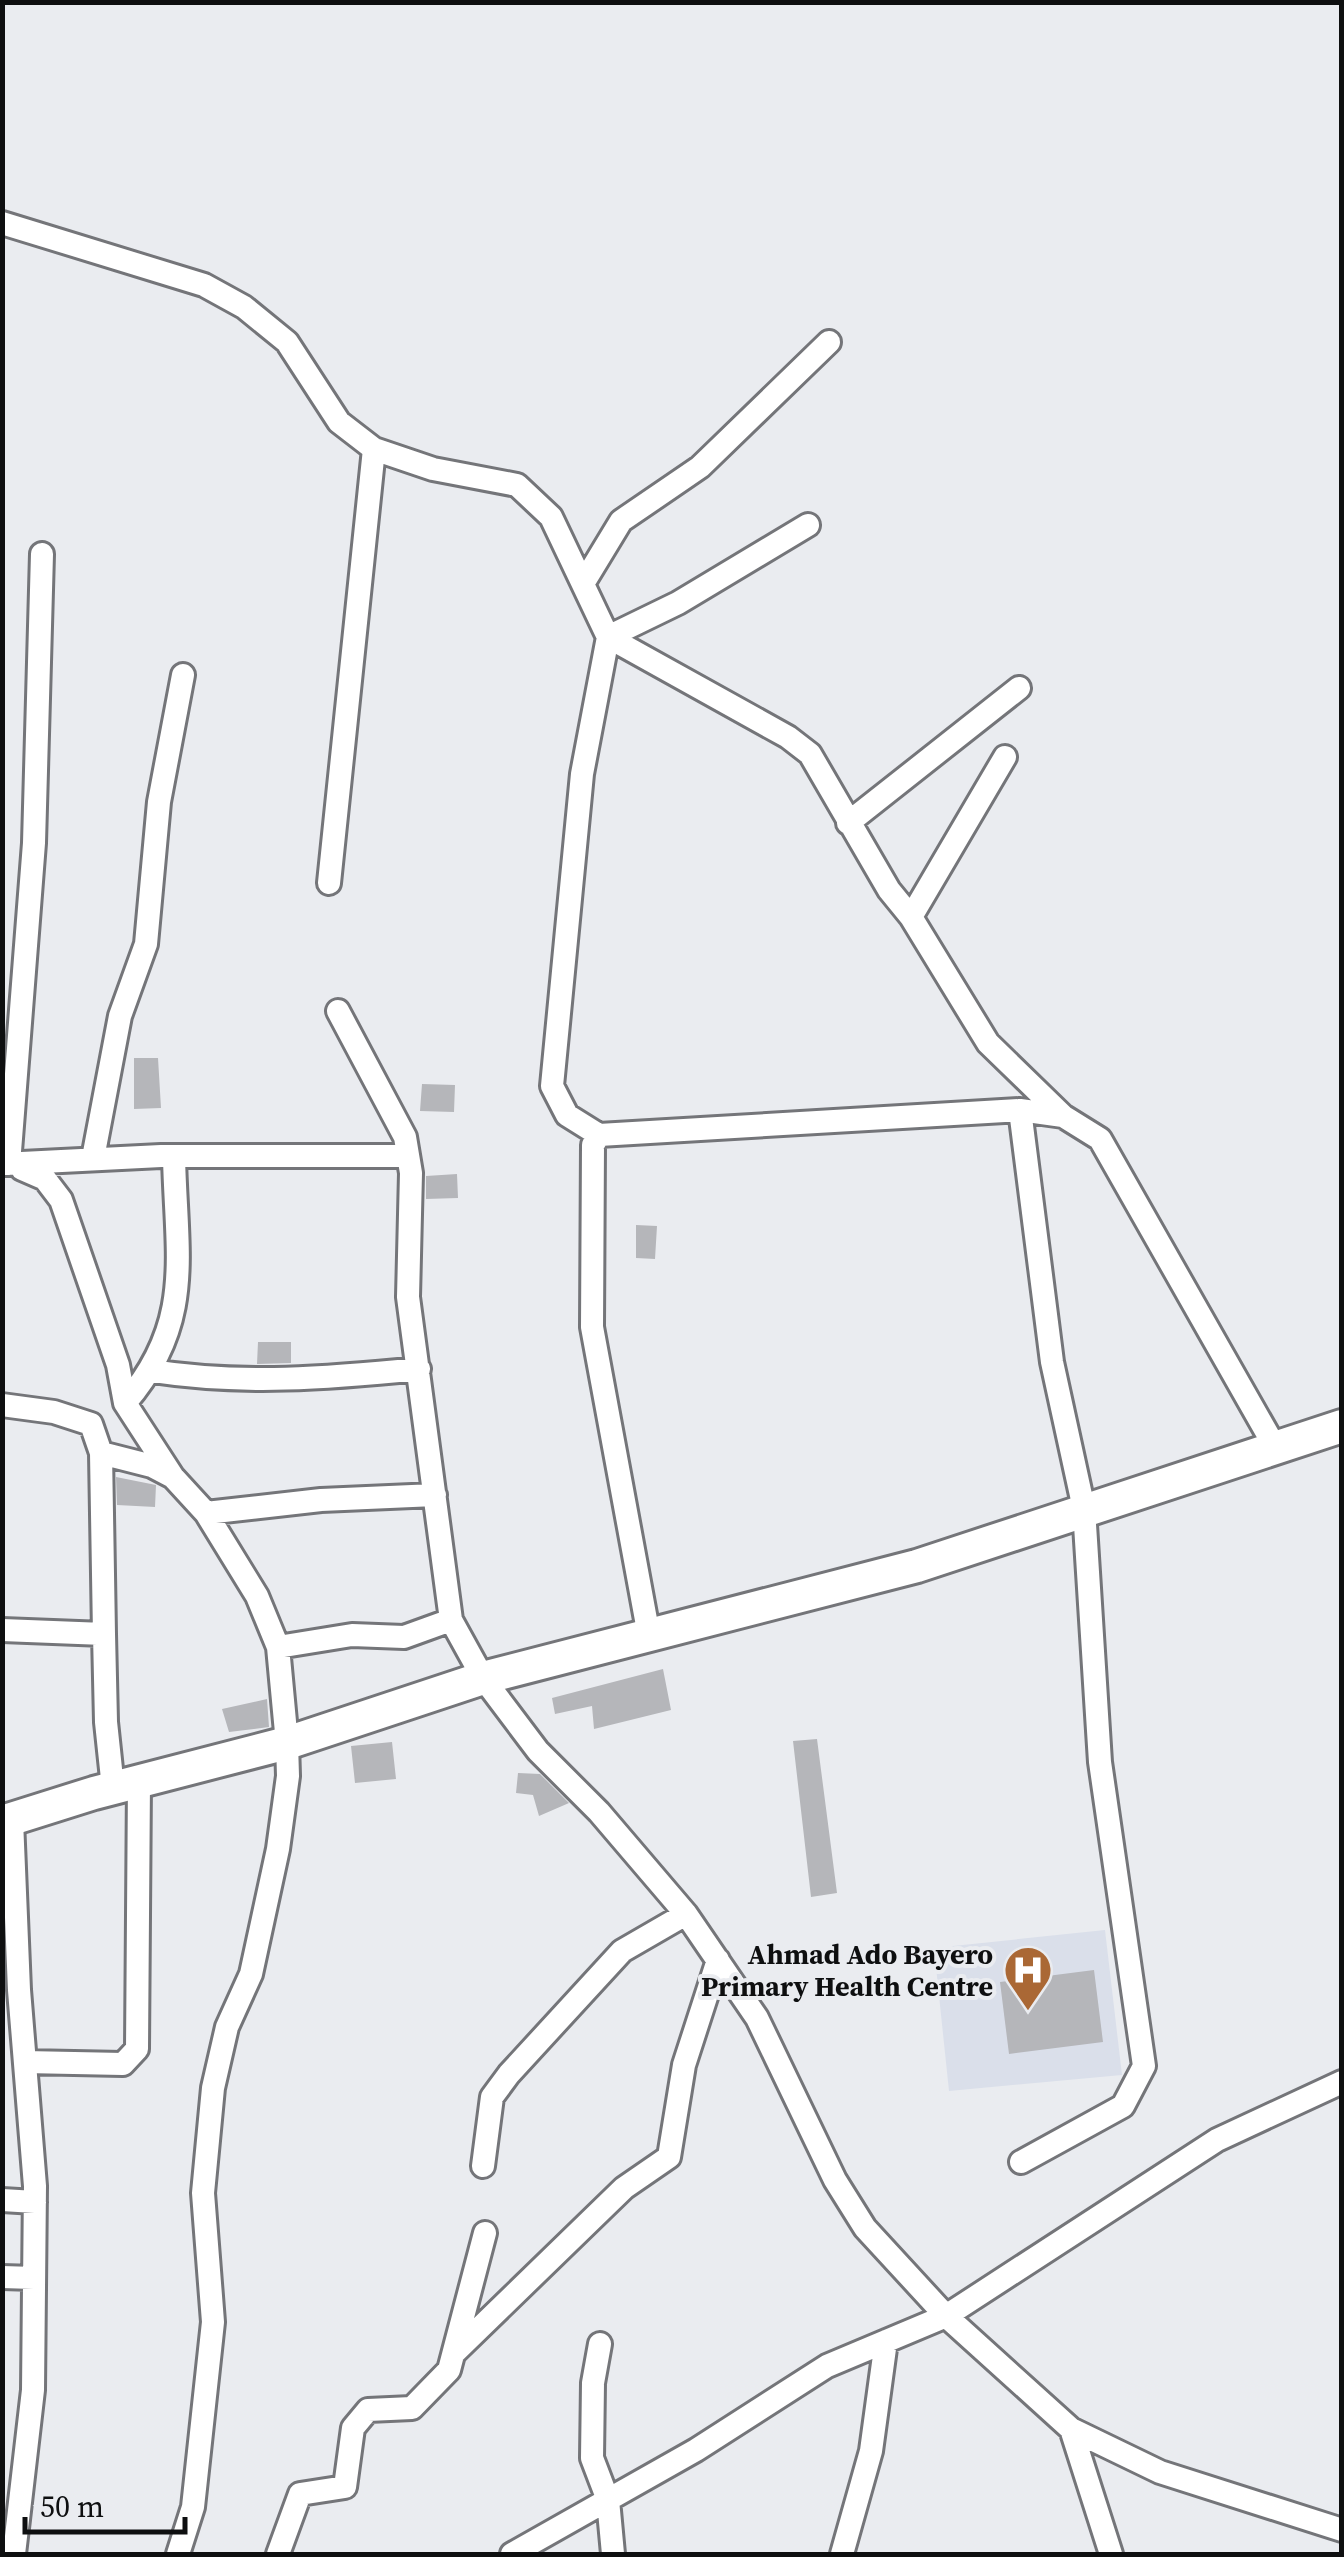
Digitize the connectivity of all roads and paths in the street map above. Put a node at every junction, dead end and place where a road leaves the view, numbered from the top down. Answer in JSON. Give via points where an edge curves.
{"nodes":[{"id":1,"x":2,"y":223,"type":"edge"},
{"id":2,"x":829,"y":342,"type":"dead end"},
{"id":3,"x":374,"y":449,"type":"junction"},
{"id":4,"x":808,"y":525,"type":"dead end"},
{"id":5,"x":42,"y":554,"type":"dead end"},
{"id":6,"x":584,"y":582,"type":"junction"},
{"id":7,"x":608,"y":637,"type":"junction"},
{"id":8,"x":183,"y":674,"type":"dead end"},
{"id":9,"x":1019,"y":688,"type":"dead end"},
{"id":10,"x":1005,"y":757,"type":"dead end"},
{"id":11,"x":848,"y":823,"type":"junction"},
{"id":12,"x":329,"y":883,"type":"dead end"},
{"id":13,"x":911,"y":918,"type":"junction"},
{"id":14,"x":11,"y":1007,"type":"edge"},
{"id":15,"x":338,"y":1012,"type":"dead end"},
{"id":16,"x":1020,"y":1110,"type":"junction"},
{"id":17,"x":1063,"y":1116,"type":"junction"},
{"id":18,"x":599,"y":1134,"type":"junction"},
{"id":19,"x":405,"y":1156,"type":"junction"},
{"id":20,"x":174,"y":1157,"type":"junction"},
{"id":21,"x":94,"y":1158,"type":"junction"},
{"id":22,"x":6,"y":1164,"type":"edge"},
{"id":23,"x":419,"y":1369,"type":"junction"},
{"id":24,"x":152,"y":1371,"type":"junction"},
{"id":25,"x":125,"y":1403,"type":"junction"},
{"id":26,"x":2,"y":1405,"type":"edge"},
{"id":27,"x":1342,"y":1426,"type":"edge"},
{"id":28,"x":1275,"y":1447,"type":"junction"},
{"id":29,"x":101,"y":1453,"type":"junction"},
{"id":30,"x":174,"y":1477,"type":"junction"},
{"id":31,"x":435,"y":1495,"type":"junction"},
{"id":32,"x":1084,"y":1510,"type":"junction"},
{"id":33,"x":206,"y":1513,"type":"junction"},
{"id":34,"x":451,"y":1620,"type":"junction"},
{"id":35,"x":2,"y":1630,"type":"edge"},
{"id":36,"x":104,"y":1634,"type":"junction"},
{"id":37,"x":649,"y":1636,"type":"junction"},
{"id":38,"x":278,"y":1647,"type":"junction"},
{"id":39,"x":483,"y":1678,"type":"junction"},
{"id":40,"x":288,"y":1743,"type":"junction"},
{"id":41,"x":126,"y":1784,"type":"junction"},
{"id":42,"x":7,"y":1821,"type":"edge"},
{"id":43,"x":686,"y":1914,"type":"junction"},
{"id":44,"x":718,"y":1960,"type":"junction"},
{"id":45,"x":25,"y":2062,"type":"junction"},
{"id":46,"x":1342,"y":2082,"type":"edge"},
{"id":47,"x":1021,"y":2162,"type":"dead end"},
{"id":48,"x":483,"y":2166,"type":"dead end"},
{"id":49,"x":2,"y":2200,"type":"edge"},
{"id":50,"x":35,"y":2202,"type":"junction"},
{"id":51,"x":484,"y":2233,"type":"dead end"},
{"id":52,"x":2,"y":2277,"type":"edge"},
{"id":53,"x":34,"y":2278,"type":"junction"},
{"id":54,"x":946,"y":2316,"type":"junction"},
{"id":55,"x":886,"y":2342,"type":"junction"},
{"id":56,"x":600,"y":2344,"type":"dead end"},
{"id":57,"x":454,"y":2353,"type":"junction"},
{"id":58,"x":1071,"y":2429,"type":"junction"},
{"id":59,"x":608,"y":2500,"type":"junction"},
{"id":60,"x":1342,"y":2530,"type":"edge"},
{"id":61,"x":14,"y":2554,"type":"edge"},
{"id":62,"x":178,"y":2554,"type":"edge"},
{"id":63,"x":278,"y":2554,"type":"edge"},
{"id":64,"x":512,"y":2554,"type":"edge"},
{"id":65,"x":613,"y":2554,"type":"edge"},
{"id":66,"x":842,"y":2554,"type":"edge"},
{"id":67,"x":1110,"y":2554,"type":"edge"}],
"edges":[{"from":1,"to":3,"type":"street","via":[[204,285],[244,306],[287,342],[338,422]]},
{"from":2,"to":6,"type":"street","via":[[700,467],[621,522]]},
{"from":3,"to":6,"type":"street","via":[[517,485],[551,517]]},
{"from":3,"to":12,"type":"street"},
{"from":4,"to":7,"type":"street","via":[[678,604]]},
{"from":5,"to":14,"type":"street","via":[[34,844]]},
{"from":6,"to":7,"type":"street"},
{"from":7,"to":11,"type":"street","via":[[810,754]]},
{"from":7,"to":18,"type":"street","via":[[582,774],[552,1086],[567,1114]]},
{"from":8,"to":21,"type":"street","via":[[159,802],[146,944],[120,1016]]},
{"from":9,"to":11,"type":"street"},
{"from":10,"to":13,"type":"street"},
{"from":11,"to":13,"type":"street"},
{"from":13,"to":17,"type":"street","via":[[988,1044]]},
{"from":14,"to":22,"type":"street"},
{"from":15,"to":19,"type":"street","via":[[404,1137]]},
{"from":16,"to":17,"type":"street"},
{"from":16,"to":18,"type":"street"},
{"from":16,"to":32,"type":"street","via":[[1052,1362]]},
{"from":17,"to":28,"type":"street","via":[[1100,1139]]},
{"from":18,"to":37,"type":"street","via":[[592,1327]]},
{"from":19,"to":20,"type":"street"},
{"from":19,"to":23,"type":"street","via":[[411,1172],[408,1297]]},
{"from":20,"to":21,"type":"street"},
{"from":20,"to":24,"type":"street","via":[[181,1280]]},
{"from":21,"to":22,"type":"street"},
{"from":22,"to":25,"type":"street","via":[[45,1179],[62,1200]]},
{"from":23,"to":24,"type":"street","via":[[298,1381]]},
{"from":23,"to":31,"type":"street"},
{"from":24,"to":25,"type":"street"},
{"from":25,"to":30,"type":"street"},
{"from":26,"to":29,"type":"street","via":[[91,1424]]},
{"from":27,"to":28,"type":"street"},
{"from":28,"to":32,"type":"street"},
{"from":29,"to":30,"type":"street"},
{"from":29,"to":36,"type":"street"},
{"from":30,"to":33,"type":"street"},
{"from":31,"to":33,"type":"street"},
{"from":31,"to":34,"type":"street"},
{"from":32,"to":37,"type":"street","via":[[916,1566]]},
{"from":32,"to":47,"type":"street","via":[[1100,1762],[1144,2066],[1123,2106]]},
{"from":33,"to":38,"type":"street","via":[[257,1596]]},
{"from":34,"to":38,"type":"street","via":[[404,1636],[352,1635]]},
{"from":34,"to":39,"type":"street"},
{"from":35,"to":36,"type":"street"},
{"from":36,"to":41,"type":"street","via":[[106,1722]]},
{"from":37,"to":39,"type":"street"},
{"from":38,"to":40,"type":"street"},
{"from":39,"to":40,"type":"street"},
{"from":39,"to":43,"type":"street","via":[[538,1750]]},
{"from":40,"to":41,"type":"street"},
{"from":40,"to":62,"type":"street","via":[[278,1849],[251,1974],[227,2027],[213,2088],[203,2194],[213,2322],[194,2507]]},
{"from":41,"to":42,"type":"street"},
{"from":41,"to":45,"type":"street","via":[[137,2049],[124,2064]]},
{"from":42,"to":45,"type":"street"},
{"from":43,"to":44,"type":"street"},
{"from":43,"to":48,"type":"street","via":[[622,1951],[509,2074],[492,2097]]},
{"from":44,"to":54,"type":"street","via":[[757,2018],[865,2228]]},
{"from":44,"to":57,"type":"street","via":[[684,2065],[669,2157],[624,2188]]},
{"from":45,"to":50,"type":"street"},
{"from":46,"to":54,"type":"street","via":[[1218,2140]]},
{"from":49,"to":50,"type":"street"},
{"from":50,"to":53,"type":"street"},
{"from":51,"to":57,"type":"street"},
{"from":52,"to":53,"type":"street"},
{"from":53,"to":61,"type":"street","via":[[33,2390]]},
{"from":54,"to":55,"type":"street"},
{"from":54,"to":58,"type":"street"},
{"from":55,"to":59,"type":"street","via":[[827,2366]]},
{"from":55,"to":66,"type":"street","via":[[872,2451]]},
{"from":56,"to":59,"type":"street","via":[[592,2458]]},
{"from":57,"to":63,"type":"street","via":[[449,2370],[412,2408],[368,2410],[353,2428],[346,2486],[300,2494]]},
{"from":58,"to":60,"type":"street","via":[[1160,2472]]},
{"from":58,"to":67,"type":"street"},
{"from":59,"to":64,"type":"street"},
{"from":59,"to":65,"type":"street"}]}
